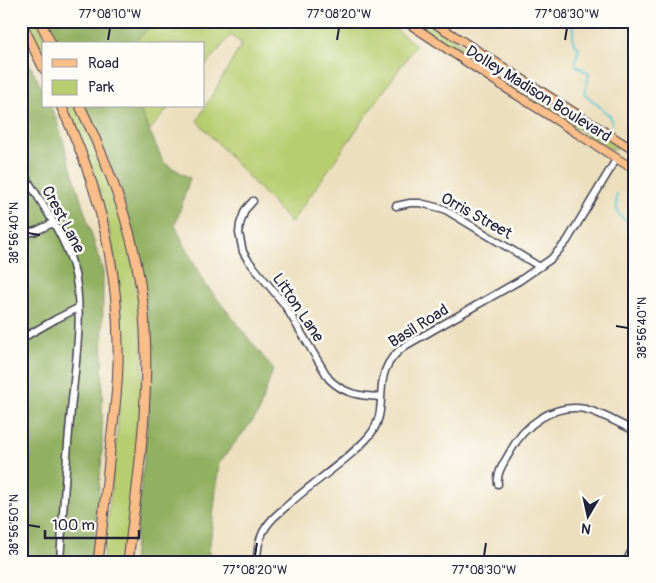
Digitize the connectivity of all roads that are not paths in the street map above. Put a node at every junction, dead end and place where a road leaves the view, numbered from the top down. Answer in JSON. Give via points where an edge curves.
{"nodes":[{"id":1,"x":40,"y":21,"type":"edge"},
{"id":2,"x":405,"y":21,"type":"edge"},
{"id":3,"x":431,"y":21,"type":"edge"},
{"id":4,"x":21,"y":22,"type":"edge"},
{"id":5,"x":49,"y":42,"type":"edge"},
{"id":6,"x":42,"y":65,"type":"edge"},
{"id":7,"x":507,"y":71,"type":"junction"},
{"id":8,"x":498,"y":84,"type":"junction"},
{"id":9,"x":62,"y":108,"type":"edge"},
{"id":10,"x":81,"y":108,"type":"edge"},
{"id":11,"x":625,"y":145,"type":"junction"},
{"id":12,"x":635,"y":151,"type":"edge"},
{"id":13,"x":617,"y":158,"type":"junction"},
{"id":14,"x":21,"y":169,"type":"edge"},
{"id":15,"x":635,"y":170,"type":"edge"},
{"id":16,"x":254,"y":200,"type":"dead end"},
{"id":17,"x":396,"y":206,"type":"dead end"},
{"id":18,"x":52,"y":223,"type":"junction"},
{"id":19,"x":21,"y":234,"type":"edge"},
{"id":20,"x":540,"y":267,"type":"junction"},
{"id":21,"x":78,"y":308,"type":"junction"},
{"id":22,"x":21,"y":339,"type":"edge"},
{"id":23,"x":380,"y":397,"type":"junction"},
{"id":24,"x":635,"y":431,"type":"edge"},
{"id":25,"x":498,"y":484,"type":"dead end"},
{"id":26,"x":635,"y":544,"type":"edge"},
{"id":27,"x":60,"y":562,"type":"edge"},
{"id":28,"x":98,"y":562,"type":"edge"},
{"id":29,"x":128,"y":562,"type":"edge"},
{"id":30,"x":257,"y":562,"type":"edge"},
{"id":31,"x":626,"y":562,"type":"edge"}],
"edges":[{"from":1,"to":5,"type":"highway"},
{"from":2,"to":8,"type":"main road","name":"Dolley Madison Boulevard"},
{"from":3,"to":7,"type":"main road","name":"Dolley Madison Boulevard"},
{"from":4,"to":6,"type":"highway"},
{"from":7,"to":8,"type":"main road"},
{"from":7,"to":11,"type":"main road","name":"Dolley Madison Boulevard"},
{"from":8,"to":13,"type":"main road","name":"Dolley Madison Boulevard"},
{"from":9,"to":28,"type":"highway","via":[[96,193],[117,304],[117,386]]},
{"from":10,"to":29,"type":"highway","via":[[124,212],[143,303],[146,377]]},
{"from":11,"to":12,"type":"main road","name":"Dolley Madison Boulevard"},
{"from":11,"to":13,"type":"main road"},
{"from":13,"to":15,"type":"main road","name":"Dolley Madison Boulevard"},
{"from":13,"to":20,"type":"street","name":"Basil Road","via":[[567,240]]},
{"from":14,"to":18,"type":"street","name":"Crest Lane"},
{"from":16,"to":23,"type":"street","name":"Litton Lane","via":[[245,210],[240,224],[241,243],[248,260],[292,316],[336,386],[350,394]]},
{"from":17,"to":20,"type":"street","name":"Orris Street","via":[[420,203],[444,209]]},
{"from":18,"to":19,"type":"street"},
{"from":18,"to":21,"type":"street","name":"Crest Lane","via":[[73,267]]},
{"from":20,"to":23,"type":"street","name":"Basil Road","via":[[397,351],[383,373]]},
{"from":21,"to":22,"type":"street"},
{"from":21,"to":27,"type":"street","name":"Crest Lane"},
{"from":23,"to":30,"type":"street","name":"Basil Road","via":[[379,417],[371,434],[274,517],[262,534]]},
{"from":24,"to":25,"type":"street","via":[[588,410],[573,408],[546,414],[514,444],[499,474]]},
{"from":26,"to":31,"type":"street"}]}
